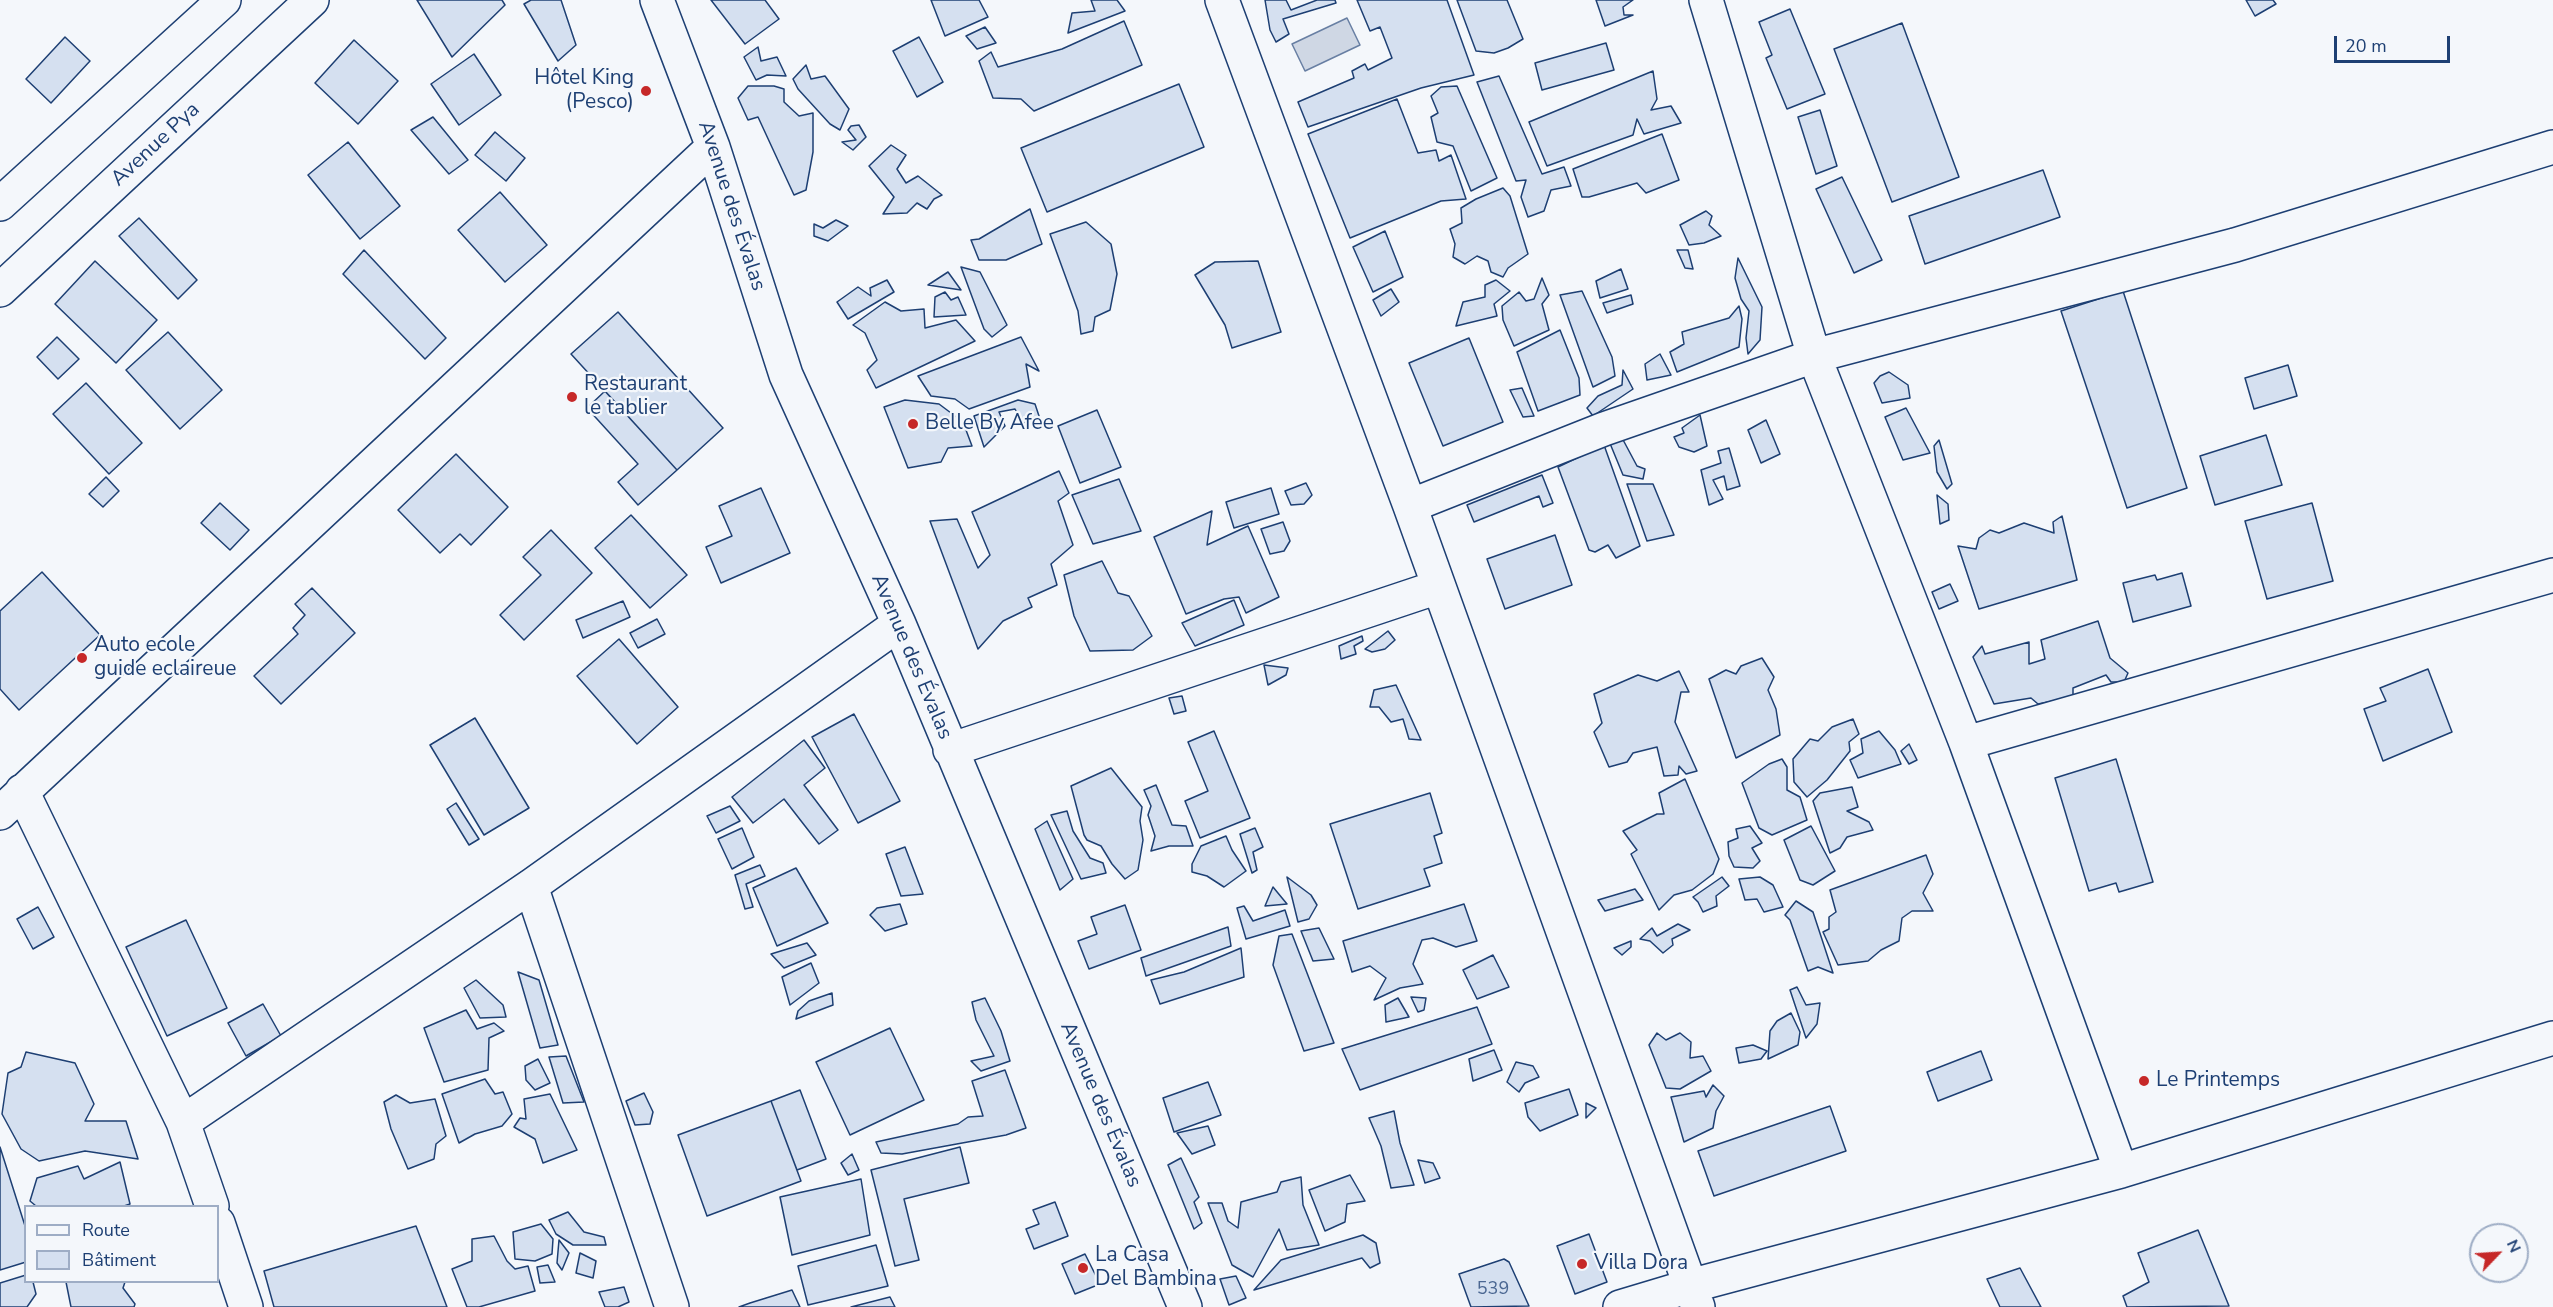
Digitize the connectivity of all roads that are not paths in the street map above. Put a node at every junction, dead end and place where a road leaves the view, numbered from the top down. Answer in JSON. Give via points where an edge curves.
{"nodes":[{"id":1,"x":224,"y":0,"type":"edge"},
{"id":2,"x":312,"y":0,"type":"edge"},
{"id":3,"x":657,"y":0,"type":"edge"},
{"id":4,"x":1222,"y":0,"type":"edge"},
{"id":5,"x":1706,"y":0,"type":"edge"},
{"id":6,"x":713,"y":147,"type":"junction"},
{"id":7,"x":2553,"y":147,"type":"edge"},
{"id":8,"x":0,"y":204,"type":"edge"},
{"id":9,"x":0,"y":290,"type":"edge"},
{"id":10,"x":1814,"y":356,"type":"junction"},
{"id":11,"x":1410,"y":506,"type":"junction"},
{"id":12,"x":2553,"y":575,"type":"edge"},
{"id":13,"x":1438,"y":587,"type":"junction"},
{"id":14,"x":899,"y":624,"type":"junction"},
{"id":15,"x":1966,"y":743,"type":"junction"},
{"id":16,"x":950,"y":750,"type":"junction"},
{"id":17,"x":11,"y":802,"type":"edge"},
{"id":18,"x":531,"y":886,"type":"junction"},
{"id":19,"x":2553,"y":1038,"type":"edge"},
{"id":20,"x":183,"y":1122,"type":"junction"},
{"id":21,"x":2121,"y":1171,"type":"junction"},
{"id":22,"x":212,"y":1205,"type":"edge"},
{"id":23,"x":219,"y":1226,"type":"edge"},
{"id":24,"x":1694,"y":1296,"type":"edge"},
{"id":25,"x":246,"y":1307,"type":"edge"},
{"id":26,"x":672,"y":1307,"type":"edge"},
{"id":27,"x":1185,"y":1307,"type":"edge"},
{"id":28,"x":1620,"y":1307,"type":"edge"}],
"edges":[{"from":1,"to":8,"type":"street"},
{"from":2,"to":9,"type":"street","name":"Avenue Pya"},
{"from":3,"to":6,"type":"street","name":"Avenue des Évalas"},
{"from":4,"to":11,"type":"street"},
{"from":5,"to":10,"type":"street"},
{"from":6,"to":14,"type":"street","name":"Avenue des Évalas","via":[[786,375]]},
{"from":6,"to":17,"type":"street"},
{"from":7,"to":10,"type":"street","via":[[2235,245]]},
{"from":10,"to":11,"type":"street","via":[[1604,429]]},
{"from":10,"to":15,"type":"street"},
{"from":11,"to":13,"type":"street"},
{"from":12,"to":15,"type":"street"},
{"from":13,"to":16,"type":"street"},
{"from":13,"to":24,"type":"street"},
{"from":14,"to":16,"type":"street","name":"Avenue des Évalas"},
{"from":14,"to":18,"type":"street"},
{"from":15,"to":21,"type":"street"},
{"from":16,"to":27,"type":"street","name":"Avenue des Évalas"},
{"from":17,"to":20,"type":"street"},
{"from":18,"to":20,"type":"street"},
{"from":18,"to":26,"type":"street"},
{"from":19,"to":21,"type":"street"},
{"from":20,"to":22,"type":"street"},
{"from":21,"to":24,"type":"street"},
{"from":23,"to":25,"type":"street"},
{"from":24,"to":28,"type":"street"}]}
